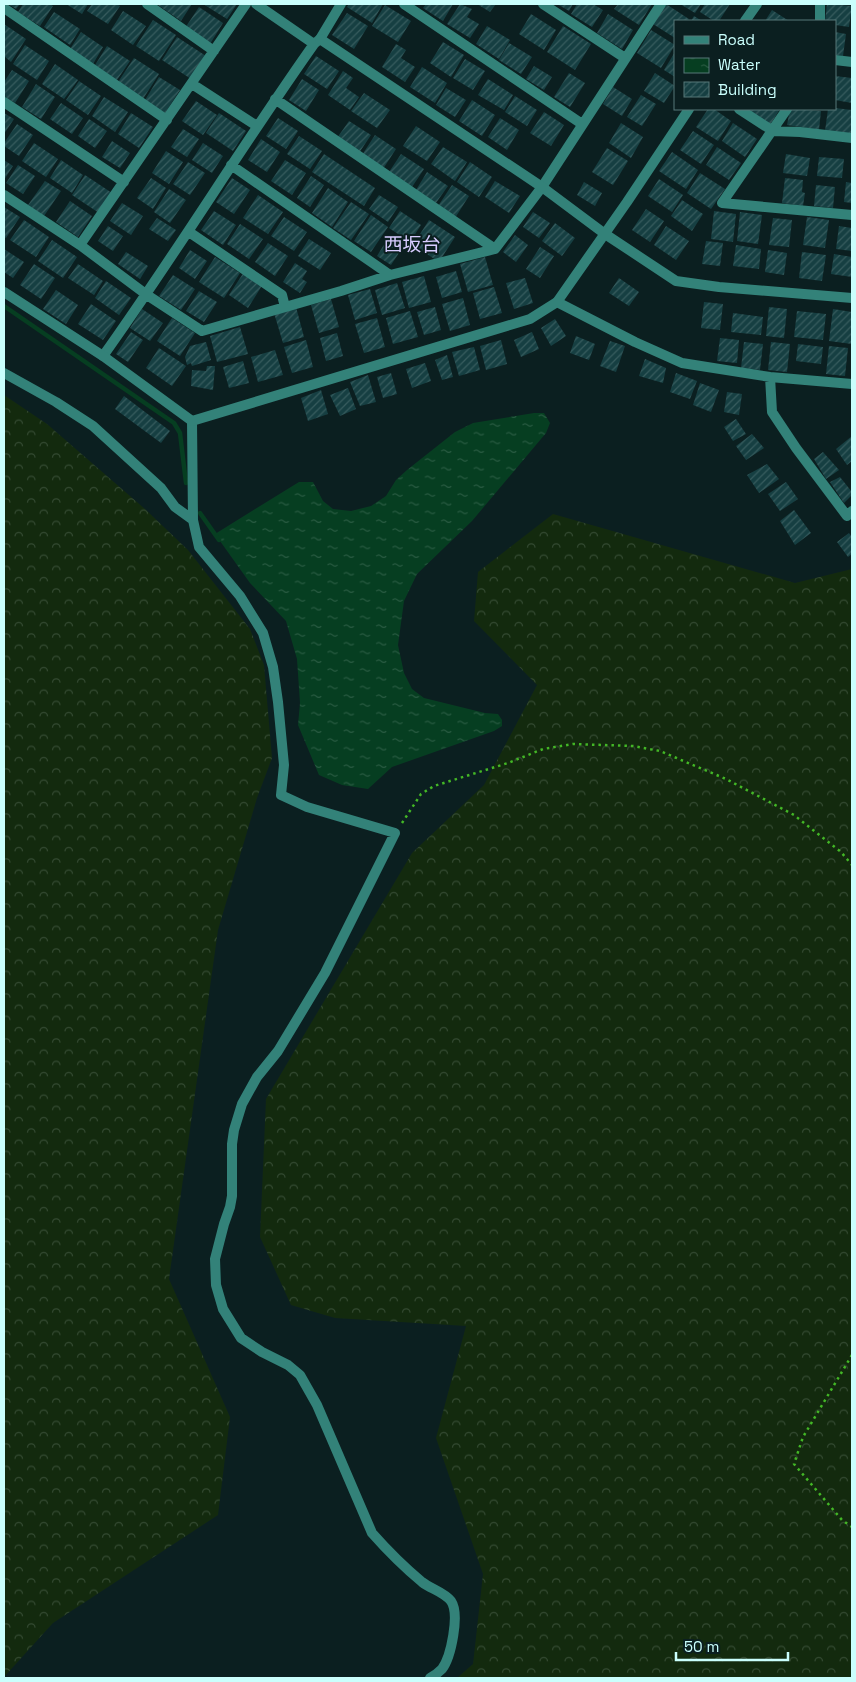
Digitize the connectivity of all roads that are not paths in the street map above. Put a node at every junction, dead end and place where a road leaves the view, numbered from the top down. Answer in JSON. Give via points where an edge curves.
{"nodes":[{"id":1,"x":150,"y":4,"type":"edge"},
{"id":2,"x":246,"y":4,"type":"edge"},
{"id":3,"x":256,"y":4,"type":"edge"},
{"id":4,"x":341,"y":4,"type":"edge"},
{"id":5,"x":404,"y":4,"type":"edge"},
{"id":6,"x":543,"y":4,"type":"edge"},
{"id":7,"x":660,"y":4,"type":"edge"},
{"id":8,"x":756,"y":4,"type":"edge"},
{"id":9,"x":820,"y":4,"type":"edge"},
{"id":10,"x":4,"y":8,"type":"edge"},
{"id":11,"x":747,"y":20,"type":"edge"},
{"id":12,"x":820,"y":20,"type":"edge"},
{"id":13,"x":317,"y":42,"type":"junction"},
{"id":14,"x":214,"y":51,"type":"junction"},
{"id":15,"x":625,"y":58,"type":"junction"},
{"id":16,"x":836,"y":60,"type":"edge"},
{"id":17,"x":852,"y":62,"type":"edge"},
{"id":18,"x":192,"y":84,"type":"junction"},
{"id":19,"x":275,"y":99,"type":"junction"},
{"id":20,"x":4,"y":102,"type":"edge"},
{"id":21,"x":689,"y":110,"type":"edge"},
{"id":22,"x":741,"y":110,"type":"edge"},
{"id":23,"x":786,"y":110,"type":"edge"},
{"id":24,"x":167,"y":120,"type":"junction"},
{"id":25,"x":582,"y":124,"type":"junction"},
{"id":26,"x":257,"y":126,"type":"junction"},
{"id":27,"x":773,"y":131,"type":"junction"},
{"id":28,"x":852,"y":138,"type":"edge"},
{"id":29,"x":231,"y":165,"type":"junction"},
{"id":30,"x":124,"y":182,"type":"junction"},
{"id":31,"x":542,"y":187,"type":"junction"},
{"id":32,"x":4,"y":195,"type":"edge"},
{"id":33,"x":852,"y":215,"type":"edge"},
{"id":34,"x":189,"y":232,"type":"junction"},
{"id":35,"x":605,"y":234,"type":"junction"},
{"id":36,"x":80,"y":246,"type":"junction"},
{"id":37,"x":495,"y":249,"type":"junction"},
{"id":38,"x":390,"y":275,"type":"junction"},
{"id":39,"x":4,"y":292,"type":"edge"},
{"id":40,"x":147,"y":295,"type":"junction"},
{"id":41,"x":852,"y":298,"type":"edge"},
{"id":42,"x":557,"y":302,"type":"junction"},
{"id":43,"x":285,"y":308,"type":"junction"},
{"id":44,"x":102,"y":356,"type":"junction"},
{"id":45,"x":4,"y":373,"type":"edge"},
{"id":46,"x":770,"y":377,"type":"junction"},
{"id":47,"x":852,"y":384,"type":"edge"},
{"id":48,"x":192,"y":421,"type":"junction"},
{"id":49,"x":852,"y":511,"type":"edge"},
{"id":50,"x":193,"y":520,"type":"junction"},
{"id":51,"x":430,"y":1678,"type":"edge"}],
"edges":[{"from":1,"to":14,"type":"street"},
{"from":2,"to":14,"type":"street"},
{"from":3,"to":13,"type":"street"},
{"from":4,"to":13,"type":"street"},
{"from":5,"to":25,"type":"street"},
{"from":6,"to":15,"type":"street"},
{"from":7,"to":15,"type":"street"},
{"from":8,"to":11,"type":"street"},
{"from":9,"to":12,"type":"street"},
{"from":10,"to":24,"type":"street"},
{"from":13,"to":19,"type":"street"},
{"from":13,"to":31,"type":"street"},
{"from":14,"to":18,"type":"street"},
{"from":15,"to":25,"type":"street"},
{"from":16,"to":17,"type":"street"},
{"from":18,"to":24,"type":"street"},
{"from":18,"to":26,"type":"street"},
{"from":19,"to":26,"type":"street"},
{"from":19,"to":37,"type":"street"},
{"from":20,"to":30,"type":"street"},
{"from":21,"to":35,"type":"street"},
{"from":22,"to":27,"type":"street"},
{"from":23,"to":27,"type":"street"},
{"from":24,"to":30,"type":"street"},
{"from":25,"to":31,"type":"street"},
{"from":26,"to":29,"type":"street"},
{"from":27,"to":28,"type":"street"},
{"from":27,"to":33,"type":"street","via":[[722,203]]},
{"from":29,"to":34,"type":"street"},
{"from":29,"to":38,"type":"street"},
{"from":30,"to":36,"type":"street"},
{"from":31,"to":35,"type":"street"},
{"from":31,"to":37,"type":"street"},
{"from":32,"to":36,"type":"street"},
{"from":34,"to":40,"type":"street"},
{"from":34,"to":43,"type":"street","via":[[282,294]]},
{"from":35,"to":41,"type":"street","via":[[676,281]]},
{"from":35,"to":42,"type":"street"},
{"from":36,"to":40,"type":"street"},
{"from":37,"to":38,"type":"street"},
{"from":38,"to":43,"type":"street"},
{"from":39,"to":44,"type":"street"},
{"from":40,"to":43,"type":"street","via":[[202,331]]},
{"from":40,"to":44,"type":"street"},
{"from":42,"to":46,"type":"street","via":[[682,363]]},
{"from":42,"to":48,"type":"street","via":[[530,319]]},
{"from":44,"to":48,"type":"street"},
{"from":45,"to":50,"type":"street","via":[[93,426]]},
{"from":46,"to":47,"type":"street"},
{"from":46,"to":49,"type":"street","via":[[772,412],[847,516]]},
{"from":48,"to":50,"type":"street"},
{"from":50,"to":51,"type":"street","via":[[199,547],[240,596],[262,633],[273,667],[284,765],[281,795],[307,807],[395,834],[325,973],[242,1104],[232,1144],[232,1196],[215,1259],[216,1285],[223,1309],[242,1338],[300,1375],[317,1405],[372,1533],[423,1583],[452,1602],[453,1640],[442,1669]]}]}
